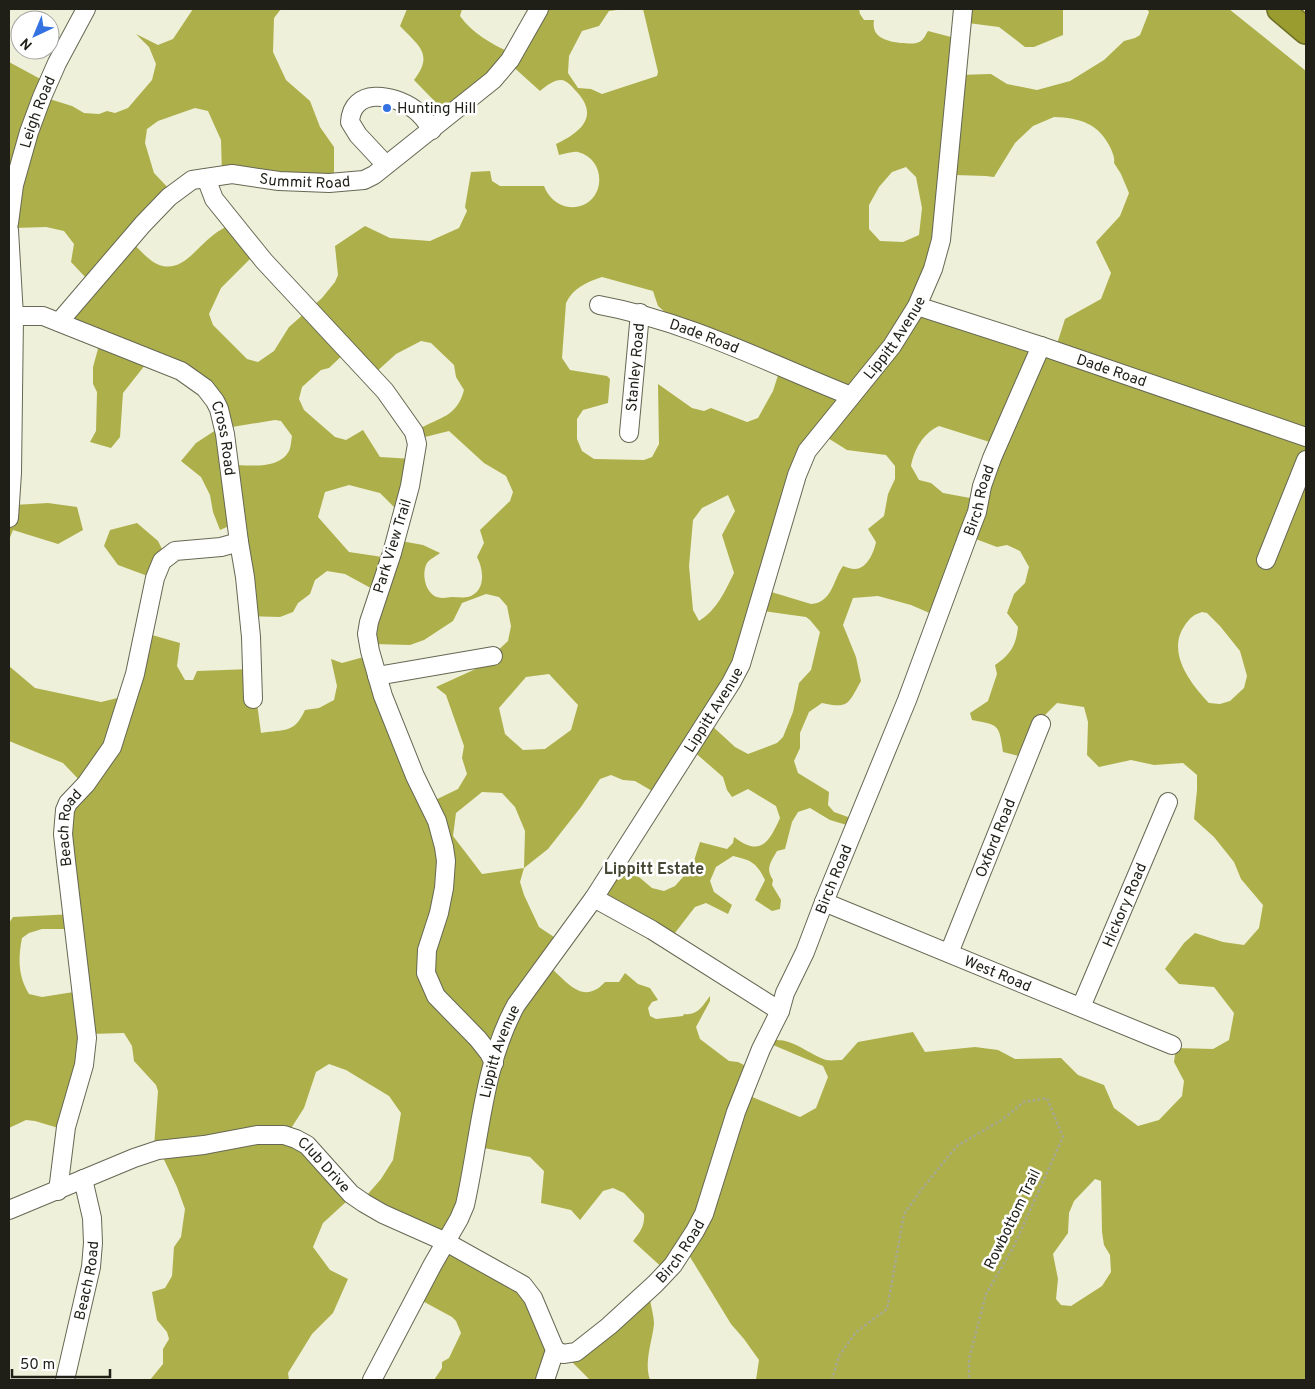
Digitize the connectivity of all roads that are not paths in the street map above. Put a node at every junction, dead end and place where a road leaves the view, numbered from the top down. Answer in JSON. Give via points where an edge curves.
{"nodes":[{"id":1,"x":86,"y":9,"type":"edge"},
{"id":2,"x":539,"y":9,"type":"edge"},
{"id":3,"x":963,"y":9,"type":"edge"},
{"id":4,"x":1280,"y":9,"type":"edge"},
{"id":5,"x":1306,"y":31,"type":"edge"},
{"id":6,"x":432,"y":130,"type":"junction"},
{"id":7,"x":386,"y":165,"type":"junction"},
{"id":8,"x":206,"y":178,"type":"junction"},
{"id":9,"x":9,"y":215,"type":"edge"},
{"id":10,"x":9,"y":230,"type":"edge"},
{"id":11,"x":599,"y":305,"type":"dead end"},
{"id":12,"x":918,"y":306,"type":"junction"},
{"id":13,"x":640,"y":313,"type":"junction"},
{"id":14,"x":14,"y":316,"type":"junction"},
{"id":15,"x":59,"y":322,"type":"junction"},
{"id":16,"x":1041,"y":346,"type":"junction"},
{"id":17,"x":851,"y":396,"type":"junction"},
{"id":18,"x":629,"y":433,"type":"dead end"},
{"id":19,"x":1306,"y":437,"type":"edge"},
{"id":20,"x":10,"y":441,"type":"edge"},
{"id":21,"x":1306,"y":460,"type":"edge"},
{"id":22,"x":9,"y":518,"type":"edge"},
{"id":23,"x":239,"y":542,"type":"junction"},
{"id":24,"x":1266,"y":560,"type":"dead end"},
{"id":25,"x":493,"y":656,"type":"dead end"},
{"id":26,"x":377,"y":676,"type":"junction"},
{"id":27,"x":253,"y":699,"type":"dead end"},
{"id":28,"x":1041,"y":724,"type":"dead end"},
{"id":29,"x":1168,"y":802,"type":"dead end"},
{"id":30,"x":594,"y":898,"type":"junction"},
{"id":31,"x":824,"y":902,"type":"junction"},
{"id":32,"x":949,"y":953,"type":"junction"},
{"id":33,"x":1081,"y":1007,"type":"junction"},
{"id":34,"x":780,"y":1011,"type":"junction"},
{"id":35,"x":1172,"y":1045,"type":"dead end"},
{"id":36,"x":494,"y":1063,"type":"junction"},
{"id":37,"x":83,"y":1180,"type":"junction"},
{"id":38,"x":58,"y":1191,"type":"junction"},
{"id":39,"x":9,"y":1210,"type":"edge"},
{"id":40,"x":446,"y":1242,"type":"junction"},
{"id":41,"x":555,"y":1350,"type":"junction"},
{"id":42,"x":65,"y":1380,"type":"edge"},
{"id":43,"x":372,"y":1380,"type":"edge"},
{"id":44,"x":545,"y":1380,"type":"edge"}],
"edges":[{"from":1,"to":9,"type":"street","name":"Leigh Road","via":[[42,97],[14,185]]},
{"from":2,"to":6,"type":"street","name":"Summit Road","via":[[503,70]]},
{"from":3,"to":12,"type":"street","name":"Lippitt Avenue","via":[[941,240],[934,269]]},
{"from":4,"to":5,"type":"highway"},
{"from":6,"to":7,"type":"street","name":"Summit Road"},
{"from":6,"to":7,"type":"street","via":[[423,117],[393,98],[361,100],[354,105],[350,122]]},
{"from":7,"to":8,"type":"street","name":"Summit Road","via":[[364,180],[329,183],[279,181],[232,174]]},
{"from":8,"to":15,"type":"street","name":"Summit Road","via":[[192,180],[169,197]]},
{"from":8,"to":26,"type":"street","name":"Park View Trail","via":[[214,199],[304,305],[385,391],[414,432],[417,444],[410,486],[367,634]]},
{"from":10,"to":14,"type":"street"},
{"from":11,"to":13,"type":"street","name":"Stanley Road"},
{"from":12,"to":16,"type":"street","name":"Dade Road"},
{"from":12,"to":17,"type":"street","name":"Lippitt Avenue","via":[[892,346]]},
{"from":13,"to":17,"type":"street","name":"Dade Road"},
{"from":13,"to":18,"type":"street","name":"Stanley Road"},
{"from":14,"to":15,"type":"street","name":"Cross Road","via":[[42,316]]},
{"from":14,"to":20,"type":"street"},
{"from":15,"to":23,"type":"street","name":"Cross Road","via":[[181,371],[205,388],[219,409],[225,434]]},
{"from":16,"to":19,"type":"street","name":"Dade Road"},
{"from":16,"to":31,"type":"street","name":"Birch Road","via":[[992,458],[970,530],[907,700]]},
{"from":17,"to":30,"type":"street","name":"Lippitt Avenue","via":[[807,451],[797,475],[741,664]]},
{"from":20,"to":22,"type":"street"},
{"from":21,"to":24,"type":"street"},
{"from":23,"to":27,"type":"street","name":"Cross Road","via":[[251,636]]},
{"from":23,"to":38,"type":"street","name":"Beach Road","via":[[176,551],[162,561],[155,578],[137,665],[112,747],[65,810],[63,834],[87,1038],[84,1065],[66,1127]]},
{"from":25,"to":26,"type":"street"},
{"from":26,"to":36,"type":"street","name":"Park View Trail","via":[[415,776],[437,821],[444,847],[444,888],[428,950],[426,973],[436,996],[478,1039]]},
{"from":28,"to":32,"type":"street","name":"Oxford Road"},
{"from":29,"to":33,"type":"street","name":"Hickory Road"},
{"from":30,"to":34,"type":"street","via":[[652,930]]},
{"from":30,"to":36,"type":"street","name":"Lippitt Avenue","via":[[516,1005]]},
{"from":31,"to":32,"type":"street","name":"West Road"},
{"from":31,"to":34,"type":"street","name":"Birch Road"},
{"from":32,"to":33,"type":"street","name":"West Road"},
{"from":33,"to":35,"type":"street","name":"West Road"},
{"from":34,"to":41,"type":"street","name":"Birch Road","via":[[736,1112],[704,1214],[680,1255],[638,1301],[588,1344],[570,1354]]},
{"from":36,"to":40,"type":"street","name":"Lippitt Avenue","via":[[465,1205]]},
{"from":37,"to":38,"type":"street","name":"Club Drive"},
{"from":37,"to":40,"type":"street","name":"Club Drive","via":[[158,1150],[257,1135],[284,1135],[307,1145],[364,1203]]},
{"from":37,"to":42,"type":"street","name":"Beach Road","via":[[92,1218],[91,1267]]},
{"from":38,"to":39,"type":"street","name":"Club Drive"},
{"from":40,"to":41,"type":"street","name":"Club Drive","via":[[523,1285],[534,1298]]},
{"from":40,"to":43,"type":"street","name":"Lippitt Avenue"},
{"from":41,"to":44,"type":"street"}]}
